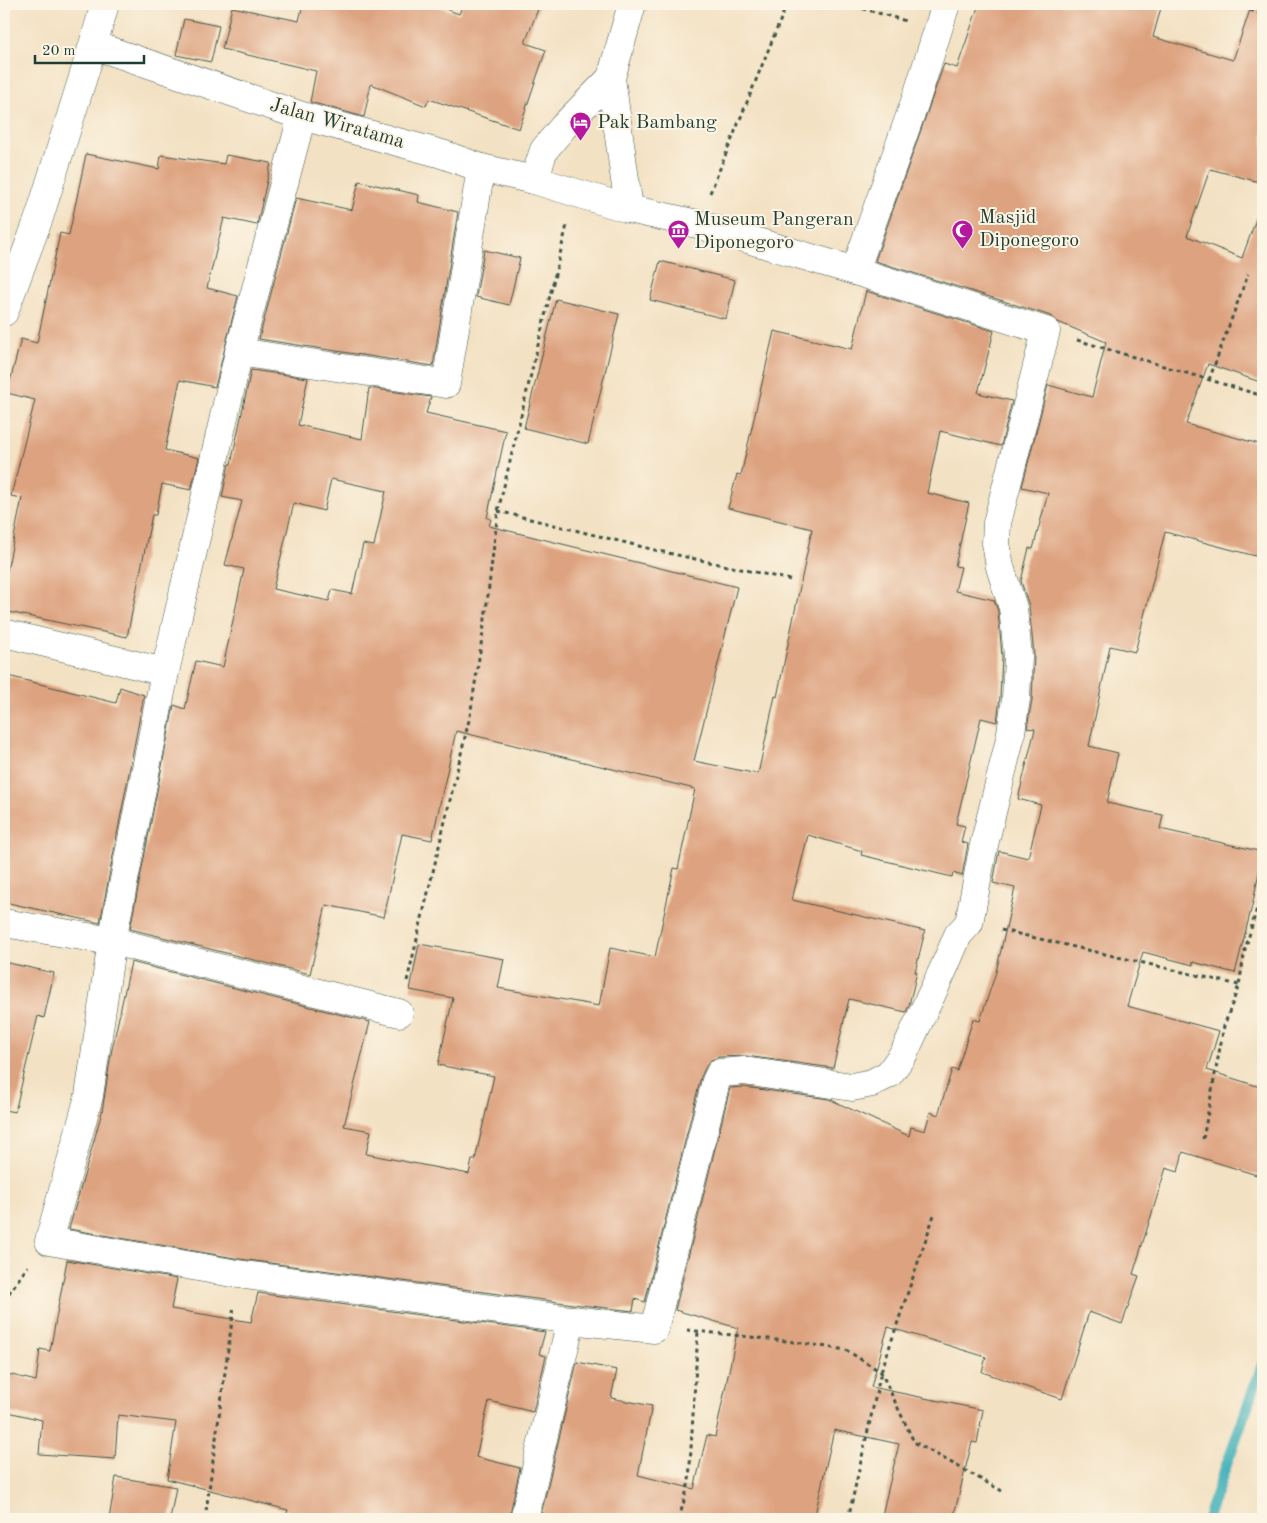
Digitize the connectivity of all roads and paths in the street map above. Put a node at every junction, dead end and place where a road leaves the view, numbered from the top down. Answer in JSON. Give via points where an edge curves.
{"nodes":[{"id":1,"x":105,"y":4,"type":"edge"},
{"id":2,"x":632,"y":4,"type":"edge"},
{"id":3,"x":787,"y":4,"type":"edge"},
{"id":4,"x":846,"y":4,"type":"edge"},
{"id":5,"x":946,"y":4,"type":"edge"},
{"id":6,"x":1235,"y":4,"type":"edge"},
{"id":7,"x":1263,"y":14,"type":"edge"},
{"id":8,"x":938,"y":30,"type":"junction"},
{"id":9,"x":93,"y":45,"type":"junction"},
{"id":10,"x":611,"y":78,"type":"junction"},
{"id":11,"x":302,"y":116,"type":"junction"},
{"id":12,"x":481,"y":168,"type":"junction"},
{"id":13,"x":534,"y":180,"type":"junction"},
{"id":14,"x":574,"y":194,"type":"junction"},
{"id":15,"x":630,"y":209,"type":"junction"},
{"id":16,"x":697,"y":224,"type":"junction"},
{"id":17,"x":856,"y":271,"type":"junction"},
{"id":18,"x":1248,"y":274,"type":"dead end"},
{"id":19,"x":4,"y":312,"type":"edge"},
{"id":20,"x":1046,"y":331,"type":"junction"},
{"id":21,"x":239,"y":352,"type":"junction"},
{"id":22,"x":1209,"y":380,"type":"junction"},
{"id":23,"x":1263,"y":396,"type":"edge"},
{"id":24,"x":498,"y":511,"type":"junction"},
{"id":25,"x":791,"y":580,"type":"dead end"},
{"id":26,"x":4,"y":633,"type":"edge"},
{"id":27,"x":165,"y":672,"type":"junction"},
{"id":28,"x":1263,"y":887,"type":"edge"},
{"id":29,"x":970,"y":922,"type":"junction"},
{"id":30,"x":4,"y":923,"type":"edge"},
{"id":31,"x":112,"y":941,"type":"junction"},
{"id":32,"x":1239,"y":985,"type":"junction"},
{"id":33,"x":399,"y":1013,"type":"joint"},
{"id":34,"x":1204,"y":1139,"type":"dead end"},
{"id":35,"x":936,"y":1212,"type":"dead end"},
{"id":36,"x":49,"y":1241,"type":"junction"},
{"id":37,"x":238,"y":1274,"type":"junction"},
{"id":38,"x":4,"y":1300,"type":"edge"},
{"id":39,"x":571,"y":1320,"type":"junction"},
{"id":40,"x":654,"y":1329,"type":"junction"},
{"id":41,"x":698,"y":1331,"type":"junction"},
{"id":42,"x":881,"y":1372,"type":"junction"},
{"id":43,"x":1002,"y":1490,"type":"dead end"},
{"id":44,"x":205,"y":1519,"type":"edge"},
{"id":45,"x":524,"y":1519,"type":"edge"},
{"id":46,"x":680,"y":1519,"type":"edge"},
{"id":47,"x":848,"y":1519,"type":"edge"}],
"edges":[{"from":1,"to":9,"type":"street"},
{"from":2,"to":10,"type":"street"},
{"from":3,"to":16,"type":"path"},
{"from":4,"to":8,"type":"path"},
{"from":5,"to":8,"type":"street"},
{"from":6,"to":7,"type":"path"},
{"from":8,"to":17,"type":"street"},
{"from":9,"to":11,"type":"street","name":"Jalan Wiratama"},
{"from":9,"to":19,"type":"street","via":[[38,218]]},
{"from":10,"to":13,"type":"street","via":[[544,150]]},
{"from":10,"to":15,"type":"street"},
{"from":11,"to":12,"type":"street","name":"Jalan Wiratama","via":[[442,154]]},
{"from":11,"to":21,"type":"street"},
{"from":12,"to":13,"type":"street","name":"Jalan Wiratama"},
{"from":12,"to":21,"type":"street","via":[[446,384]]},
{"from":13,"to":14,"type":"street","name":"Jalan Wiratama"},
{"from":14,"to":15,"type":"street","name":"Jalan Wiratama"},
{"from":14,"to":24,"type":"path"},
{"from":15,"to":16,"type":"street","name":"Jalan Wiratama"},
{"from":16,"to":17,"type":"street","name":"Jalan Wiratama"},
{"from":17,"to":20,"type":"street","name":"Jalan Wiratama"},
{"from":18,"to":22,"type":"path"},
{"from":20,"to":22,"type":"path"},
{"from":20,"to":29,"type":"street","via":[[997,523],[1000,567],[1014,618],[1018,656],[1016,699]]},
{"from":21,"to":27,"type":"street"},
{"from":22,"to":23,"type":"path"},
{"from":24,"to":25,"type":"path"},
{"from":24,"to":33,"type":"path","via":[[470,716]]},
{"from":26,"to":27,"type":"street"},
{"from":27,"to":31,"type":"street"},
{"from":28,"to":32,"type":"path"},
{"from":29,"to":32,"type":"path"},
{"from":29,"to":40,"type":"street","via":[[958,935],[904,1052],[889,1074],[872,1083],[852,1087],[744,1071],[720,1073]]},
{"from":30,"to":31,"type":"street"},
{"from":31,"to":33,"type":"street"},
{"from":31,"to":36,"type":"street","via":[[89,1096]]},
{"from":32,"to":34,"type":"path","via":[[1224,1026]]},
{"from":35,"to":42,"type":"path"},
{"from":36,"to":37,"type":"street"},
{"from":36,"to":38,"type":"path"},
{"from":37,"to":39,"type":"street"},
{"from":37,"to":44,"type":"path"},
{"from":39,"to":40,"type":"street"},
{"from":39,"to":45,"type":"street"},
{"from":40,"to":41,"type":"path"},
{"from":41,"to":42,"type":"path","via":[[846,1350]]},
{"from":41,"to":46,"type":"path","via":[[689,1482]]},
{"from":42,"to":43,"type":"path","via":[[914,1442]]},
{"from":42,"to":47,"type":"path"}]}
